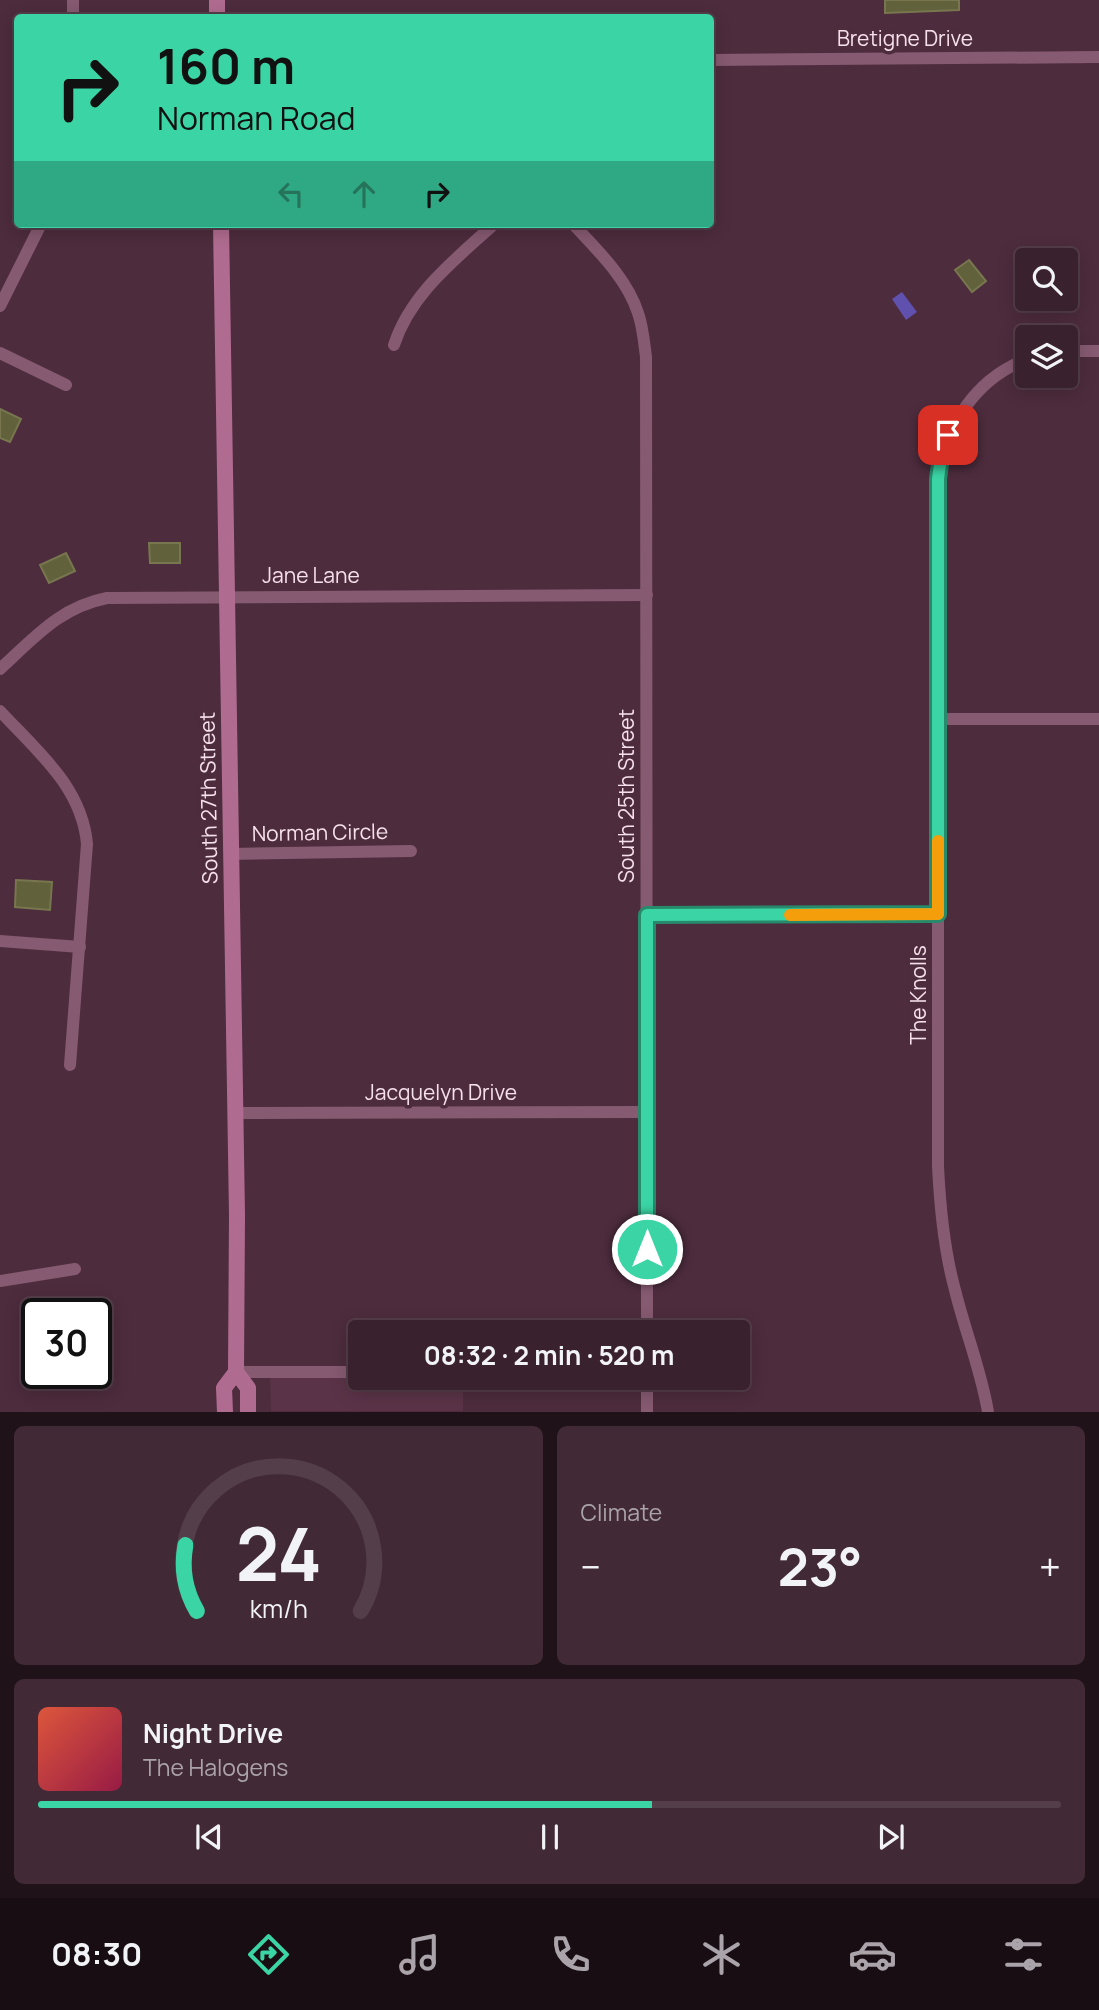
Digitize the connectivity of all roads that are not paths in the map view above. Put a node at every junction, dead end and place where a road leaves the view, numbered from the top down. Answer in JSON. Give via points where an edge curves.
{"nodes":[{"id":1,"x":1099,"y":57,"type":"edge"},
{"id":2,"x":714,"y":60,"type":"edge"},
{"id":3,"x":39,"y":228,"type":"edge"},
{"id":4,"x":220,"y":228,"type":"edge"},
{"id":5,"x":490,"y":228,"type":"edge"},
{"id":6,"x":577,"y":228,"type":"edge"},
{"id":7,"x":0,"y":306,"type":"edge"},
{"id":8,"x":394,"y":345,"type":"dead end"},
{"id":9,"x":1078,"y":351,"type":"edge"},
{"id":10,"x":1099,"y":351,"type":"edge"},
{"id":11,"x":0,"y":353,"type":"edge"},
{"id":12,"x":1015,"y":365,"type":"edge"},
{"id":13,"x":66,"y":385,"type":"dead end"},
{"id":14,"x":647,"y":595,"type":"junction"},
{"id":15,"x":226,"y":596,"type":"junction"},
{"id":16,"x":0,"y":669,"type":"edge"},
{"id":17,"x":0,"y":711,"type":"edge"},
{"id":18,"x":938,"y":719,"type":"junction"},
{"id":19,"x":1099,"y":719,"type":"edge"},
{"id":20,"x":411,"y":851,"type":"dead end"},
{"id":21,"x":231,"y":854,"type":"junction"},
{"id":22,"x":938,"y":914,"type":"junction"},
{"id":23,"x":647,"y":915,"type":"junction"},
{"id":24,"x":0,"y":941,"type":"edge"},
{"id":25,"x":80,"y":947,"type":"junction"},
{"id":26,"x":70,"y":1065,"type":"dead end"},
{"id":27,"x":647,"y":1112,"type":"junction"},
{"id":28,"x":235,"y":1113,"type":"junction"},
{"id":29,"x":75,"y":1269,"type":"dead end"},
{"id":30,"x":0,"y":1281,"type":"edge"},
{"id":31,"x":647,"y":1320,"type":"edge"},
{"id":32,"x":236,"y":1372,"type":"junction"},
{"id":33,"x":348,"y":1372,"type":"edge"},
{"id":34,"x":647,"y":1390,"type":"edge"},
{"id":35,"x":225,"y":1412,"type":"edge"},
{"id":36,"x":248,"y":1412,"type":"edge"},
{"id":37,"x":647,"y":1412,"type":"edge"},
{"id":38,"x":988,"y":1412,"type":"edge"}],
"edges":[{"from":1,"to":2,"type":"street","name":"Bretigne Drive"},
{"from":3,"to":7,"type":"street"},
{"from":4,"to":15,"type":"main road","name":"South 27th Street"},
{"from":5,"to":8,"type":"street","via":[[423,290]]},
{"from":6,"to":14,"type":"street","name":"South 25th Street","via":[[613,268],[638,311],[646,357]]},
{"from":9,"to":10,"type":"street"},
{"from":11,"to":13,"type":"street"},
{"from":12,"to":18,"type":"street","name":"The Knolls","via":[[973,397],[958,415],[941,457]]},
{"from":14,"to":15,"type":"street","name":"Jane Lane"},
{"from":14,"to":23,"type":"street","name":"South 25th Street"},
{"from":15,"to":16,"type":"street","name":"Jane Lane","via":[[90,601],[62,614]]},
{"from":15,"to":21,"type":"main road","name":"South 27th Street"},
{"from":17,"to":25,"type":"street","via":[[63,780],[81,810],[87,844]]},
{"from":18,"to":19,"type":"street"},
{"from":18,"to":22,"type":"street","name":"The Knolls"},
{"from":20,"to":21,"type":"street","name":"Norman Circle"},
{"from":21,"to":28,"type":"main road","name":"South 27th Street"},
{"from":22,"to":23,"type":"street"},
{"from":22,"to":38,"type":"street","name":"The Knolls","via":[[940,1207],[955,1292]]},
{"from":23,"to":27,"type":"street","name":"South 25th Street"},
{"from":24,"to":25,"type":"street"},
{"from":25,"to":26,"type":"street"},
{"from":27,"to":28,"type":"street","name":"Jacquelyn Drive"},
{"from":27,"to":31,"type":"street","name":"South 25th Street"},
{"from":28,"to":32,"type":"main road","name":"South 27th Street"},
{"from":29,"to":30,"type":"street"},
{"from":32,"to":33,"type":"street"},
{"from":32,"to":35,"type":"main road","name":"South 27th Street","via":[[224,1388]]},
{"from":32,"to":36,"type":"main road","name":"South 27th Street","via":[[247,1388]]},
{"from":34,"to":37,"type":"street"}]}
